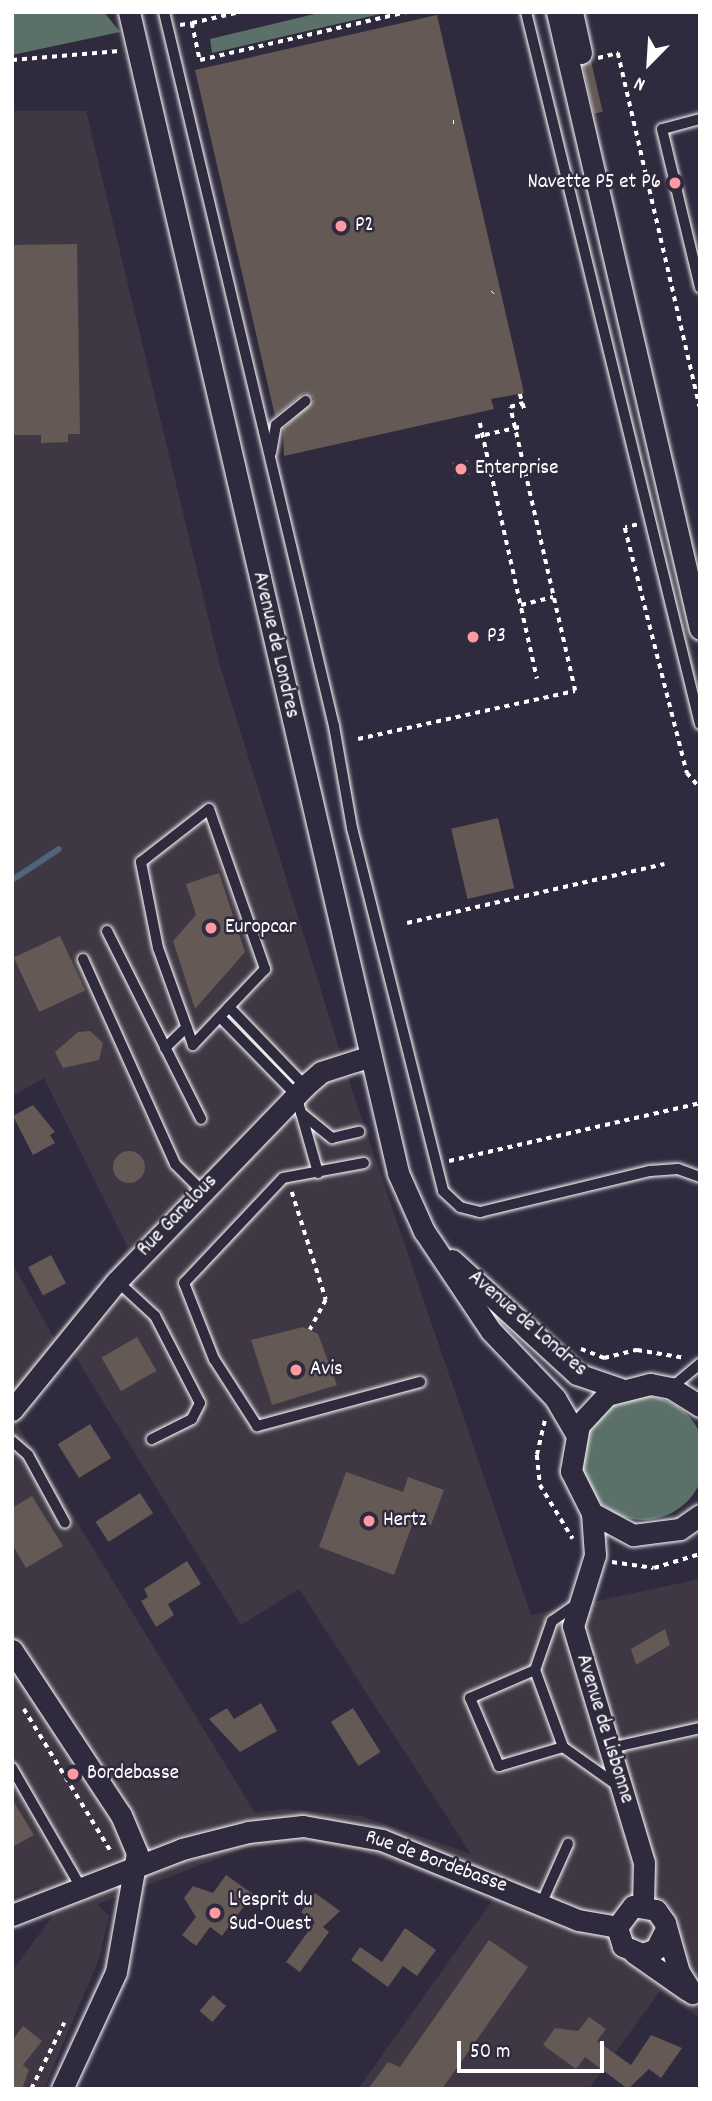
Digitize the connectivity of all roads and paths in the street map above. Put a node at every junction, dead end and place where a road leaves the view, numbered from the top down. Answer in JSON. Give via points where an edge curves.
{"nodes":[{"id":1,"x":116,"y":12,"type":"edge"},
{"id":2,"x":164,"y":12,"type":"edge"},
{"id":3,"x":240,"y":12,"type":"edge"},
{"id":4,"x":406,"y":12,"type":"edge"},
{"id":5,"x":526,"y":12,"type":"edge"},
{"id":6,"x":557,"y":12,"type":"edge"},
{"id":7,"x":572,"y":12,"type":"edge"},
{"id":8,"x":192,"y":23,"type":"junction"},
{"id":9,"x":169,"y":27,"type":"junction"},
{"id":10,"x":133,"y":30,"type":"edge"},
{"id":11,"x":12,"y":61,"type":"edge"},
{"id":12,"x":587,"y":61,"type":"dead end"},
{"id":13,"x":700,"y":119,"type":"edge"},
{"id":14,"x":699,"y":279,"type":"edge"},
{"id":15,"x":520,"y":394,"type":"dead end"},
{"id":16,"x":306,"y":401,"type":"dead end"},
{"id":17,"x":523,"y":403,"type":"junction"},
{"id":18,"x":700,"y":408,"type":"edge"},
{"id":19,"x":525,"y":412,"type":"dead end"},
{"id":20,"x":480,"y":423,"type":"dead end"},
{"id":21,"x":520,"y":427,"type":"dead end"},
{"id":22,"x":514,"y":428,"type":"junction"},
{"id":23,"x":482,"y":435,"type":"junction"},
{"id":24,"x":475,"y":437,"type":"dead end"},
{"id":25,"x":270,"y":460,"type":"junction"},
{"id":26,"x":674,"y":516,"type":"junction"},
{"id":27,"x":553,"y":597,"type":"junction"},
{"id":28,"x":521,"y":605,"type":"junction"},
{"id":29,"x":700,"y":629,"type":"edge"},
{"id":30,"x":537,"y":679,"type":"dead end"},
{"id":31,"x":700,"y":724,"type":"edge"},
{"id":32,"x":358,"y":739,"type":"dead end"},
{"id":33,"x":664,"y":864,"type":"dead end"},
{"id":34,"x":407,"y":923,"type":"dead end"},
{"id":35,"x":107,"y":931,"type":"dead end"},
{"id":36,"x":83,"y":959,"type":"dead end"},
{"id":37,"x":229,"y":1007,"type":"junction"},
{"id":38,"x":220,"y":1017,"type":"junction"},
{"id":39,"x":187,"y":1027,"type":"junction"},
{"id":40,"x":165,"y":1048,"type":"junction"},
{"id":41,"x":370,"y":1056,"type":"junction"},
{"id":42,"x":300,"y":1098,"type":"junction"},
{"id":43,"x":700,"y":1103,"type":"edge"},
{"id":44,"x":201,"y":1119,"type":"dead end"},
{"id":45,"x":359,"y":1132,"type":"dead end"},
{"id":46,"x":364,"y":1163,"type":"dead end"},
{"id":47,"x":432,"y":1164,"type":"junction"},
{"id":48,"x":318,"y":1173,"type":"junction"},
{"id":49,"x":296,"y":1176,"type":"junction"},
{"id":50,"x":700,"y":1177,"type":"edge"},
{"id":51,"x":202,"y":1191,"type":"junction"},
{"id":52,"x":439,"y":1249,"type":"junction"},
{"id":53,"x":117,"y":1281,"type":"junction"},
{"id":54,"x":310,"y":1331,"type":"dead end"},
{"id":55,"x":695,"y":1362,"type":"edge"},
{"id":56,"x":577,"y":1374,"type":"junction"},
{"id":57,"x":420,"y":1382,"type":"dead end"},
{"id":58,"x":671,"y":1388,"type":"junction"},
{"id":59,"x":621,"y":1389,"type":"junction"},
{"id":60,"x":555,"y":1398,"type":"junction"},
{"id":61,"x":700,"y":1406,"type":"edge"},
{"id":62,"x":12,"y":1410,"type":"edge"},
{"id":63,"x":576,"y":1434,"type":"junction"},
{"id":64,"x":152,"y":1439,"type":"dead end"},
{"id":65,"x":12,"y":1441,"type":"edge"},
{"id":66,"x":592,"y":1513,"type":"junction"},
{"id":67,"x":700,"y":1515,"type":"edge"},
{"id":68,"x":65,"y":1523,"type":"dead end"},
{"id":69,"x":633,"y":1535,"type":"junction"},
{"id":70,"x":700,"y":1553,"type":"edge"},
{"id":71,"x":595,"y":1555,"type":"junction"},
{"id":72,"x":580,"y":1602,"type":"junction"},
{"id":73,"x":12,"y":1650,"type":"edge"},
{"id":74,"x":535,"y":1670,"type":"junction"},
{"id":75,"x":18,"y":1699,"type":"dead end"},
{"id":76,"x":700,"y":1728,"type":"edge"},
{"id":77,"x":563,"y":1747,"type":"junction"},
{"id":78,"x":610,"y":1748,"type":"junction"},
{"id":79,"x":12,"y":1768,"type":"edge"},
{"id":80,"x":622,"y":1788,"type":"junction"},
{"id":81,"x":568,"y":1844,"type":"dead end"},
{"id":82,"x":112,"y":1853,"type":"dead end"},
{"id":83,"x":133,"y":1868,"type":"junction"},
{"id":84,"x":82,"y":1889,"type":"junction"},
{"id":85,"x":541,"y":1902,"type":"junction"},
{"id":86,"x":643,"y":1905,"type":"junction"},
{"id":87,"x":12,"y":1915,"type":"edge"},
{"id":88,"x":617,"y":1927,"type":"junction"},
{"id":89,"x":666,"y":1930,"type":"junction"},
{"id":90,"x":634,"y":1953,"type":"junction"},
{"id":91,"x":696,"y":1996,"type":"edge"},
{"id":92,"x":64,"y":2023,"type":"dead end"},
{"id":93,"x":31,"y":2089,"type":"edge"},
{"id":94,"x":62,"y":2089,"type":"edge"}],
"edges":[{"from":1,"to":10,"type":"street","name":"Avenue de Londres"},
{"from":2,"to":9,"type":"lane"},
{"from":3,"to":8,"type":"path"},
{"from":4,"to":8,"type":"path","via":[[200,60]]},
{"from":5,"to":31,"type":"lane"},
{"from":6,"to":26,"type":"street"},
{"from":7,"to":26,"type":"street","via":[[678,486]]},
{"from":8,"to":9,"type":"path"},
{"from":9,"to":25,"type":"lane"},
{"from":10,"to":11,"type":"path"},
{"from":10,"to":41,"type":"street","name":"Avenue de Londres"},
{"from":12,"to":18,"type":"path","via":[[618,53]]},
{"from":13,"to":14,"type":"lane","via":[[663,129]]},
{"from":15,"to":17,"type":"path"},
{"from":16,"to":25,"type":"lane","via":[[276,425]]},
{"from":17,"to":19,"type":"path"},
{"from":17,"to":22,"type":"path","via":[[510,407]]},
{"from":20,"to":23,"type":"path"},
{"from":21,"to":22,"type":"path"},
{"from":22,"to":23,"type":"path"},
{"from":22,"to":27,"type":"path"},
{"from":23,"to":24,"type":"path"},
{"from":23,"to":28,"type":"path"},
{"from":25,"to":47,"type":"lane"},
{"from":26,"to":29,"type":"street"},
{"from":27,"to":28,"type":"path"},
{"from":27,"to":32,"type":"path","via":[[575,691]]},
{"from":28,"to":30,"type":"path"},
{"from":33,"to":34,"type":"path"},
{"from":35,"to":40,"type":"lane"},
{"from":36,"to":51,"type":"lane","via":[[175,1164]]},
{"from":37,"to":38,"type":"lane"},
{"from":37,"to":39,"type":"lane","via":[[265,969],[209,809],[141,862],[158,948]]},
{"from":37,"to":42,"type":"lane"},
{"from":38,"to":39,"type":"lane","via":[[193,1045]]},
{"from":38,"to":42,"type":"lane"},
{"from":39,"to":40,"type":"lane"},
{"from":40,"to":44,"type":"lane"},
{"from":41,"to":42,"type":"street","name":"Rue Ganelous","via":[[321,1072]]},
{"from":41,"to":52,"type":"street","name":"Avenue de Londres","via":[[403,1190]]},
{"from":42,"to":45,"type":"lane","via":[[332,1138]]},
{"from":42,"to":48,"type":"lane"},
{"from":42,"to":51,"type":"street","name":"Rue Ganelous"},
{"from":43,"to":47,"type":"path"},
{"from":46,"to":48,"type":"lane"},
{"from":47,"to":50,"type":"lane","via":[[450,1201],[480,1212],[650,1171],[678,1170]]},
{"from":48,"to":49,"type":"lane"},
{"from":49,"to":54,"type":"path","via":[[292,1189],[326,1300]]},
{"from":49,"to":57,"type":"lane","via":[[283,1178],[184,1283],[214,1359],[257,1426]]},
{"from":51,"to":53,"type":"street","name":"Rue Ganelous"},
{"from":52,"to":56,"type":"street","name":"Avenue de Londres"},
{"from":52,"to":60,"type":"street","name":"Avenue de Londres","via":[[491,1331]]},
{"from":53,"to":62,"type":"street","name":"Rue Ganelous"},
{"from":53,"to":64,"type":"lane","via":[[155,1317],[200,1402],[192,1419]]},
{"from":55,"to":56,"type":"path","via":[[637,1350]]},
{"from":55,"to":58,"type":"lane"},
{"from":56,"to":59,"type":"street","name":"Avenue de Londres"},
{"from":58,"to":59,"type":"street"},
{"from":58,"to":61,"type":"street"},
{"from":59,"to":63,"type":"street","via":[[591,1408]]},
{"from":60,"to":63,"type":"street","name":"Avenue de Londres"},
{"from":60,"to":71,"type":"path","via":[[542,1426],[540,1485],[552,1513]]},
{"from":63,"to":66,"type":"street","via":[[571,1471]]},
{"from":65,"to":68,"type":"lane","via":[[28,1455]]},
{"from":66,"to":69,"type":"street"},
{"from":66,"to":71,"type":"street","name":"Avenue de Lisbonne"},
{"from":67,"to":69,"type":"street","via":[[680,1529]]},
{"from":69,"to":71,"type":"street"},
{"from":70,"to":71,"type":"path","via":[[654,1567]]},
{"from":71,"to":72,"type":"street","name":"Avenue de Lisbonne"},
{"from":72,"to":74,"type":"lane","via":[[552,1621]]},
{"from":72,"to":78,"type":"street","name":"Avenue de Lisbonne","via":[[573,1626]]},
{"from":73,"to":83,"type":"street","via":[[121,1815],[137,1853]]},
{"from":74,"to":77,"type":"lane"},
{"from":74,"to":77,"type":"lane","via":[[470,1698],[499,1766]]},
{"from":75,"to":82,"type":"path"},
{"from":76,"to":78,"type":"lane"},
{"from":77,"to":80,"type":"lane"},
{"from":78,"to":80,"type":"street","name":"Avenue de Lisbonne"},
{"from":79,"to":84,"type":"lane"},
{"from":80,"to":86,"type":"street","name":"Avenue de Lisbonne","via":[[644,1863]]},
{"from":81,"to":85,"type":"lane"},
{"from":83,"to":84,"type":"street","name":"Rue de Bordebasse"},
{"from":83,"to":85,"type":"street","name":"Rue de Bordebasse","via":[[210,1841],[303,1826],[382,1840]]},
{"from":83,"to":94,"type":"street","via":[[116,1972]]},
{"from":84,"to":87,"type":"street","name":"Rue de Bordebasse"},
{"from":85,"to":88,"type":"street","name":"Rue de Bordebasse","via":[[578,1920]]},
{"from":86,"to":88,"type":"street","via":[[625,1911]]},
{"from":86,"to":89,"type":"street","via":[[656,1910]]},
{"from":88,"to":90,"type":"street","via":[[619,1940]]},
{"from":89,"to":90,"type":"street","via":[[656,1949]]},
{"from":89,"to":91,"type":"street"},
{"from":90,"to":91,"type":"street"},
{"from":92,"to":93,"type":"path"}]}
